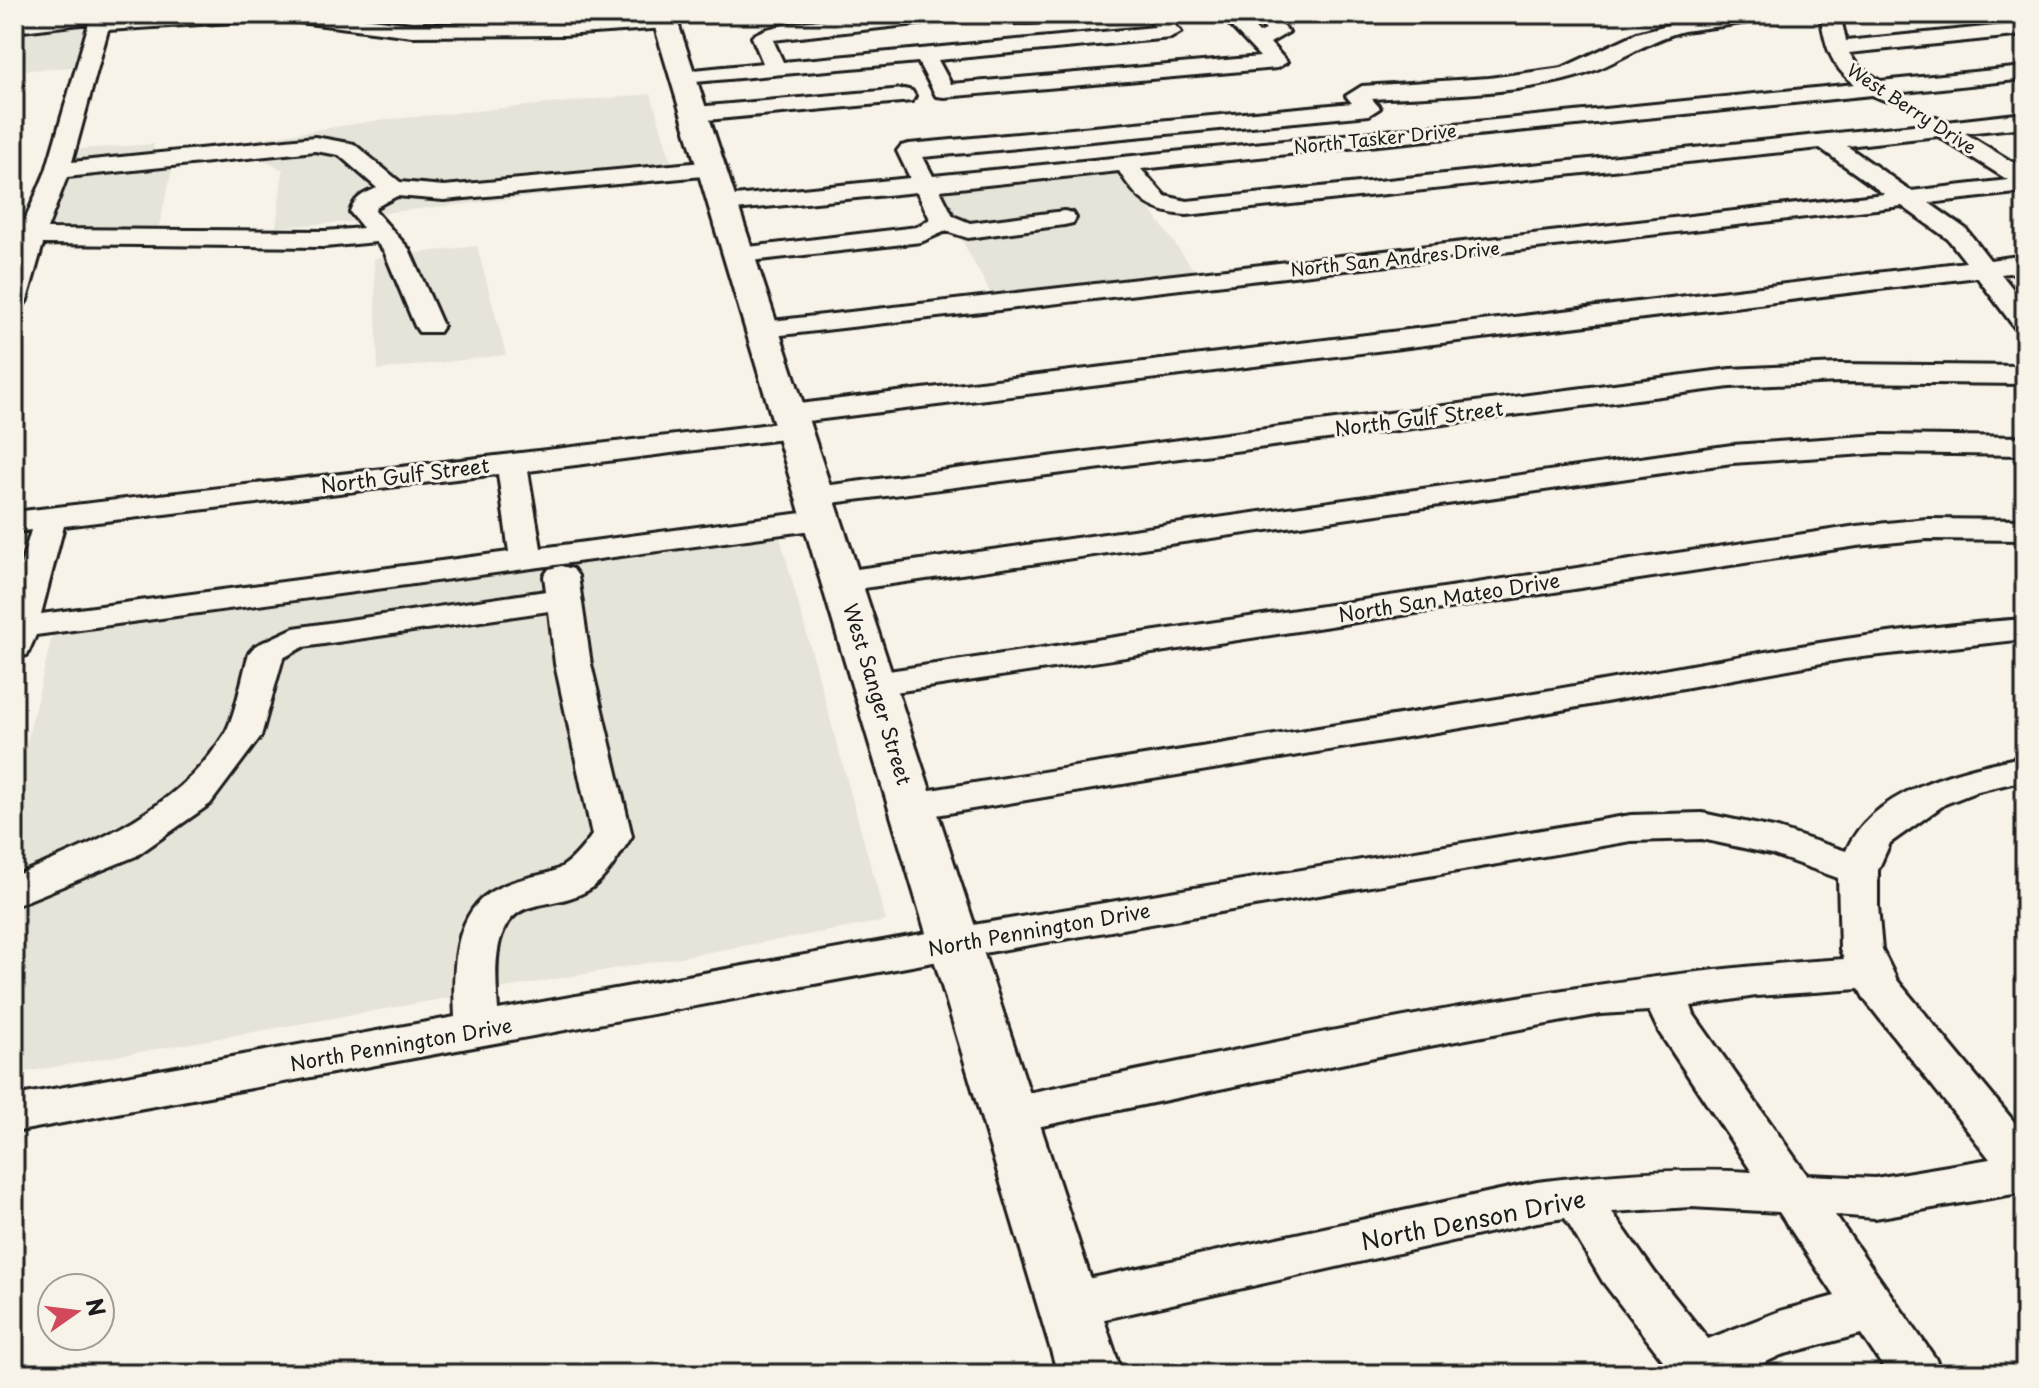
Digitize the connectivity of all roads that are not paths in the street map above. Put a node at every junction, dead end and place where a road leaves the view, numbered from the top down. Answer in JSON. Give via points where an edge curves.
{"nodes":[{"id":1,"x":262,"y":14,"type":"edge"},
{"id":2,"x":283,"y":14,"type":"edge"},
{"id":3,"x":545,"y":14,"type":"edge"},
{"id":4,"x":952,"y":14,"type":"edge"},
{"id":5,"x":988,"y":14,"type":"edge"},
{"id":6,"x":1056,"y":14,"type":"edge"},
{"id":7,"x":1154,"y":14,"type":"edge"},
{"id":8,"x":1656,"y":14,"type":"edge"},
{"id":9,"x":1759,"y":14,"type":"edge"},
{"id":10,"x":1830,"y":14,"type":"edge"},
{"id":11,"x":664,"y":18,"type":"edge"},
{"id":12,"x":100,"y":22,"type":"edge"},
{"id":13,"x":14,"y":26,"type":"edge"},
{"id":14,"x":576,"y":28,"type":"junction"},
{"id":15,"x":1676,"y":28,"type":"junction"},
{"id":16,"x":2025,"y":29,"type":"edge"},
{"id":17,"x":1171,"y":32,"type":"junction"},
{"id":18,"x":14,"y":38,"type":"edge"},
{"id":19,"x":1256,"y":39,"type":"dead end"},
{"id":20,"x":1016,"y":47,"type":"junction"},
{"id":21,"x":1836,"y":48,"type":"junction"},
{"id":22,"x":925,"y":56,"type":"junction"},
{"id":23,"x":1204,"y":69,"type":"junction"},
{"id":24,"x":776,"y":70,"type":"junction"},
{"id":25,"x":2025,"y":73,"type":"edge"},
{"id":26,"x":1876,"y":88,"type":"junction"},
{"id":27,"x":690,"y":96,"type":"junction"},
{"id":28,"x":904,"y":96,"type":"dead end"},
{"id":29,"x":1369,"y":108,"type":"junction"},
{"id":30,"x":2025,"y":120,"type":"edge"},
{"id":31,"x":1942,"y":129,"type":"junction"},
{"id":32,"x":1396,"y":135,"type":"junction"},
{"id":33,"x":1825,"y":141,"type":"junction"},
{"id":34,"x":1125,"y":163,"type":"junction"},
{"id":35,"x":58,"y":171,"type":"junction"},
{"id":36,"x":2025,"y":182,"type":"edge"},
{"id":37,"x":925,"y":183,"type":"junction"},
{"id":38,"x":719,"y":186,"type":"junction"},
{"id":39,"x":393,"y":189,"type":"junction"},
{"id":40,"x":1911,"y":199,"type":"junction"},
{"id":41,"x":1064,"y":218,"type":"dead end"},
{"id":42,"x":943,"y":221,"type":"junction"},
{"id":43,"x":27,"y":232,"type":"edge"},
{"id":44,"x":379,"y":234,"type":"junction"},
{"id":45,"x":741,"y":254,"type":"junction"},
{"id":46,"x":2025,"y":263,"type":"edge"},
{"id":47,"x":1985,"y":268,"type":"junction"},
{"id":48,"x":14,"y":300,"type":"edge"},
{"id":49,"x":2025,"y":322,"type":"edge"},
{"id":50,"x":429,"y":326,"type":"dead end"},
{"id":51,"x":764,"y":329,"type":"junction"},
{"id":52,"x":2025,"y":375,"type":"edge"},
{"id":53,"x":793,"y":422,"type":"junction"},
{"id":54,"x":2025,"y":446,"type":"edge"},
{"id":55,"x":511,"y":462,"type":"junction"},
{"id":56,"x":820,"y":508,"type":"junction"},
{"id":57,"x":50,"y":518,"type":"junction"},
{"id":58,"x":14,"y":522,"type":"edge"},
{"id":59,"x":2025,"y":530,"type":"edge"},
{"id":60,"x":542,"y":558,"type":"junction"},
{"id":61,"x":843,"y":581,"type":"junction"},
{"id":62,"x":564,"y":599,"type":"junction"},
{"id":63,"x":2025,"y":629,"type":"edge"},
{"id":64,"x":17,"y":639,"type":"edge"},
{"id":65,"x":875,"y":684,"type":"junction"},
{"id":66,"x":2025,"y":768,"type":"edge"},
{"id":67,"x":912,"y":806,"type":"junction"},
{"id":68,"x":1858,"y":870,"type":"junction"},
{"id":69,"x":14,"y":892,"type":"edge"},
{"id":70,"x":955,"y":943,"type":"junction"},
{"id":71,"x":1873,"y":973,"type":"junction"},
{"id":72,"x":1665,"y":994,"type":"junction"},
{"id":73,"x":478,"y":1030,"type":"junction"},
{"id":74,"x":14,"y":1114,"type":"edge"},
{"id":75,"x":1008,"y":1115,"type":"junction"},
{"id":76,"x":2025,"y":1171,"type":"edge"},
{"id":77,"x":1793,"y":1193,"type":"junction"},
{"id":78,"x":1578,"y":1197,"type":"junction"},
{"id":79,"x":1069,"y":1305,"type":"junction"},
{"id":80,"x":1873,"y":1310,"type":"junction"},
{"id":81,"x":1699,"y":1372,"type":"edge"},
{"id":82,"x":1090,"y":1374,"type":"edge"},
{"id":83,"x":1917,"y":1374,"type":"edge"}],
"edges":[{"from":1,"to":12,"type":"street"},
{"from":2,"to":14,"type":"street","via":[[412,30]]},
{"from":3,"to":14,"type":"street"},
{"from":4,"to":24,"type":"street","via":[[762,37]]},
{"from":5,"to":6,"type":"street"},
{"from":5,"to":20,"type":"street"},
{"from":7,"to":17,"type":"street"},
{"from":8,"to":15,"type":"street"},
{"from":9,"to":15,"type":"street"},
{"from":10,"to":21,"type":"street","name":"West Berry Drive"},
{"from":11,"to":14,"type":"street"},
{"from":11,"to":27,"type":"main road","name":"West Sanger Street"},
{"from":12,"to":13,"type":"street"},
{"from":12,"to":18,"type":"street"},
{"from":12,"to":35,"type":"street"},
{"from":15,"to":29,"type":"street","via":[[1564,74],[1357,96]]},
{"from":16,"to":21,"type":"street"},
{"from":17,"to":20,"type":"street"},
{"from":17,"to":23,"type":"street"},
{"from":19,"to":23,"type":"street","via":[[1277,62]]},
{"from":20,"to":22,"type":"street"},
{"from":21,"to":26,"type":"street","name":"West Berry Drive","via":[[1845,66]]},
{"from":22,"to":23,"type":"street","via":[[944,91],[930,99],[938,112],[1139,95],[1124,76]]},
{"from":22,"to":24,"type":"street"},
{"from":24,"to":27,"type":"street"},
{"from":25,"to":26,"type":"street","name":"North Tasker Drive"},
{"from":26,"to":31,"type":"street","name":"West Berry Drive"},
{"from":26,"to":32,"type":"street","name":"North Tasker Drive"},
{"from":27,"to":28,"type":"street"},
{"from":27,"to":38,"type":"main road","name":"West Sanger Street"},
{"from":29,"to":32,"type":"street"},
{"from":29,"to":37,"type":"street","via":[[909,151]]},
{"from":30,"to":31,"type":"street"},
{"from":31,"to":33,"type":"street"},
{"from":31,"to":36,"type":"street","name":"West Berry Drive"},
{"from":32,"to":34,"type":"street","name":"North Tasker Drive"},
{"from":33,"to":34,"type":"street","via":[[1187,208],[1150,200]]},
{"from":33,"to":40,"type":"street"},
{"from":34,"to":37,"type":"street","name":"North Tasker Drive"},
{"from":35,"to":39,"type":"street","via":[[315,144],[346,149]]},
{"from":35,"to":43,"type":"street"},
{"from":36,"to":40,"type":"street","name":"North San Andres Drive"},
{"from":37,"to":38,"type":"street","name":"North Tasker Drive"},
{"from":37,"to":42,"type":"street"},
{"from":38,"to":39,"type":"street","name":"North Tasker Drive","via":[[444,193]]},
{"from":38,"to":45,"type":"main road","name":"West Sanger Street"},
{"from":39,"to":44,"type":"street","via":[[365,203],[362,212]]},
{"from":40,"to":47,"type":"street","via":[[1957,234]]},
{"from":40,"to":51,"type":"street","name":"North San Andres Drive"},
{"from":41,"to":42,"type":"street","via":[[968,231]]},
{"from":42,"to":45,"type":"street","via":[[921,234]]},
{"from":43,"to":44,"type":"street","via":[[325,239]]},
{"from":43,"to":48,"type":"street"},
{"from":44,"to":50,"type":"street","via":[[396,249]]},
{"from":45,"to":51,"type":"main road","name":"West Sanger Street"},
{"from":46,"to":47,"type":"street","name":"North Gulf Street"},
{"from":47,"to":49,"type":"street"},
{"from":47,"to":53,"type":"street","name":"North Gulf Street"},
{"from":51,"to":53,"type":"main road","name":"West Sanger Street"},
{"from":52,"to":56,"type":"street","name":"North Gulf Street","via":[[1730,378]]},
{"from":53,"to":55,"type":"street","name":"North Gulf Street"},
{"from":53,"to":56,"type":"main road","name":"West Sanger Street"},
{"from":54,"to":61,"type":"street","via":[[1880,444],[1732,454]]},
{"from":55,"to":57,"type":"street","name":"North Gulf Street"},
{"from":55,"to":60,"type":"street"},
{"from":56,"to":60,"type":"street","name":"North Gulf Street"},
{"from":56,"to":61,"type":"main road","name":"West Sanger Street"},
{"from":57,"to":58,"type":"street","name":"North Gulf Street"},
{"from":57,"to":64,"type":"street"},
{"from":59,"to":65,"type":"street","name":"North San Mateo Drive","via":[[1927,529],[1857,536]]},
{"from":60,"to":62,"type":"street"},
{"from":60,"to":64,"type":"street","name":"North Gulf Street"},
{"from":61,"to":65,"type":"main road","name":"West Sanger Street"},
{"from":62,"to":69,"type":"street","via":[[294,638],[267,653],[243,736],[196,795],[122,847]]},
{"from":62,"to":73,"type":"street","via":[[573,664],[612,836],[571,882],[513,898],[490,915],[479,944]]},
{"from":63,"to":67,"type":"street","via":[[1841,650]]},
{"from":65,"to":67,"type":"main road","name":"West Sanger Street"},
{"from":66,"to":68,"type":"street","via":[[1968,781],[1903,812],[1873,835]]},
{"from":67,"to":70,"type":"main road","name":"West Sanger Street"},
{"from":68,"to":70,"type":"street","name":"North Pennington Drive","via":[[1778,842],[1702,826],[1631,828]]},
{"from":68,"to":71,"type":"street","via":[[1861,950]]},
{"from":70,"to":73,"type":"street","name":"North Pennington Drive"},
{"from":70,"to":75,"type":"main road","name":"West Sanger Street"},
{"from":71,"to":72,"type":"street","via":[[1756,980]]},
{"from":71,"to":76,"type":"street","via":[[1880,989]]},
{"from":72,"to":75,"type":"street","via":[[1601,998],[1512,1014]]},
{"from":72,"to":77,"type":"street","via":[[1674,1020]]},
{"from":73,"to":74,"type":"street","name":"North Pennington Drive"},
{"from":75,"to":79,"type":"main road","name":"West Sanger Street"},
{"from":76,"to":77,"type":"street","name":"North Denson Drive","via":[[1875,1198]]},
{"from":77,"to":78,"type":"street","name":"North Denson Drive","via":[[1691,1188]]},
{"from":77,"to":80,"type":"street"},
{"from":78,"to":79,"type":"street","name":"North Denson Drive"},
{"from":78,"to":81,"type":"street","via":[[1640,1297]]},
{"from":79,"to":82,"type":"main road","name":"West Sanger Street"},
{"from":80,"to":81,"type":"street","via":[[1797,1325],[1723,1355]]},
{"from":80,"to":83,"type":"street"}]}
